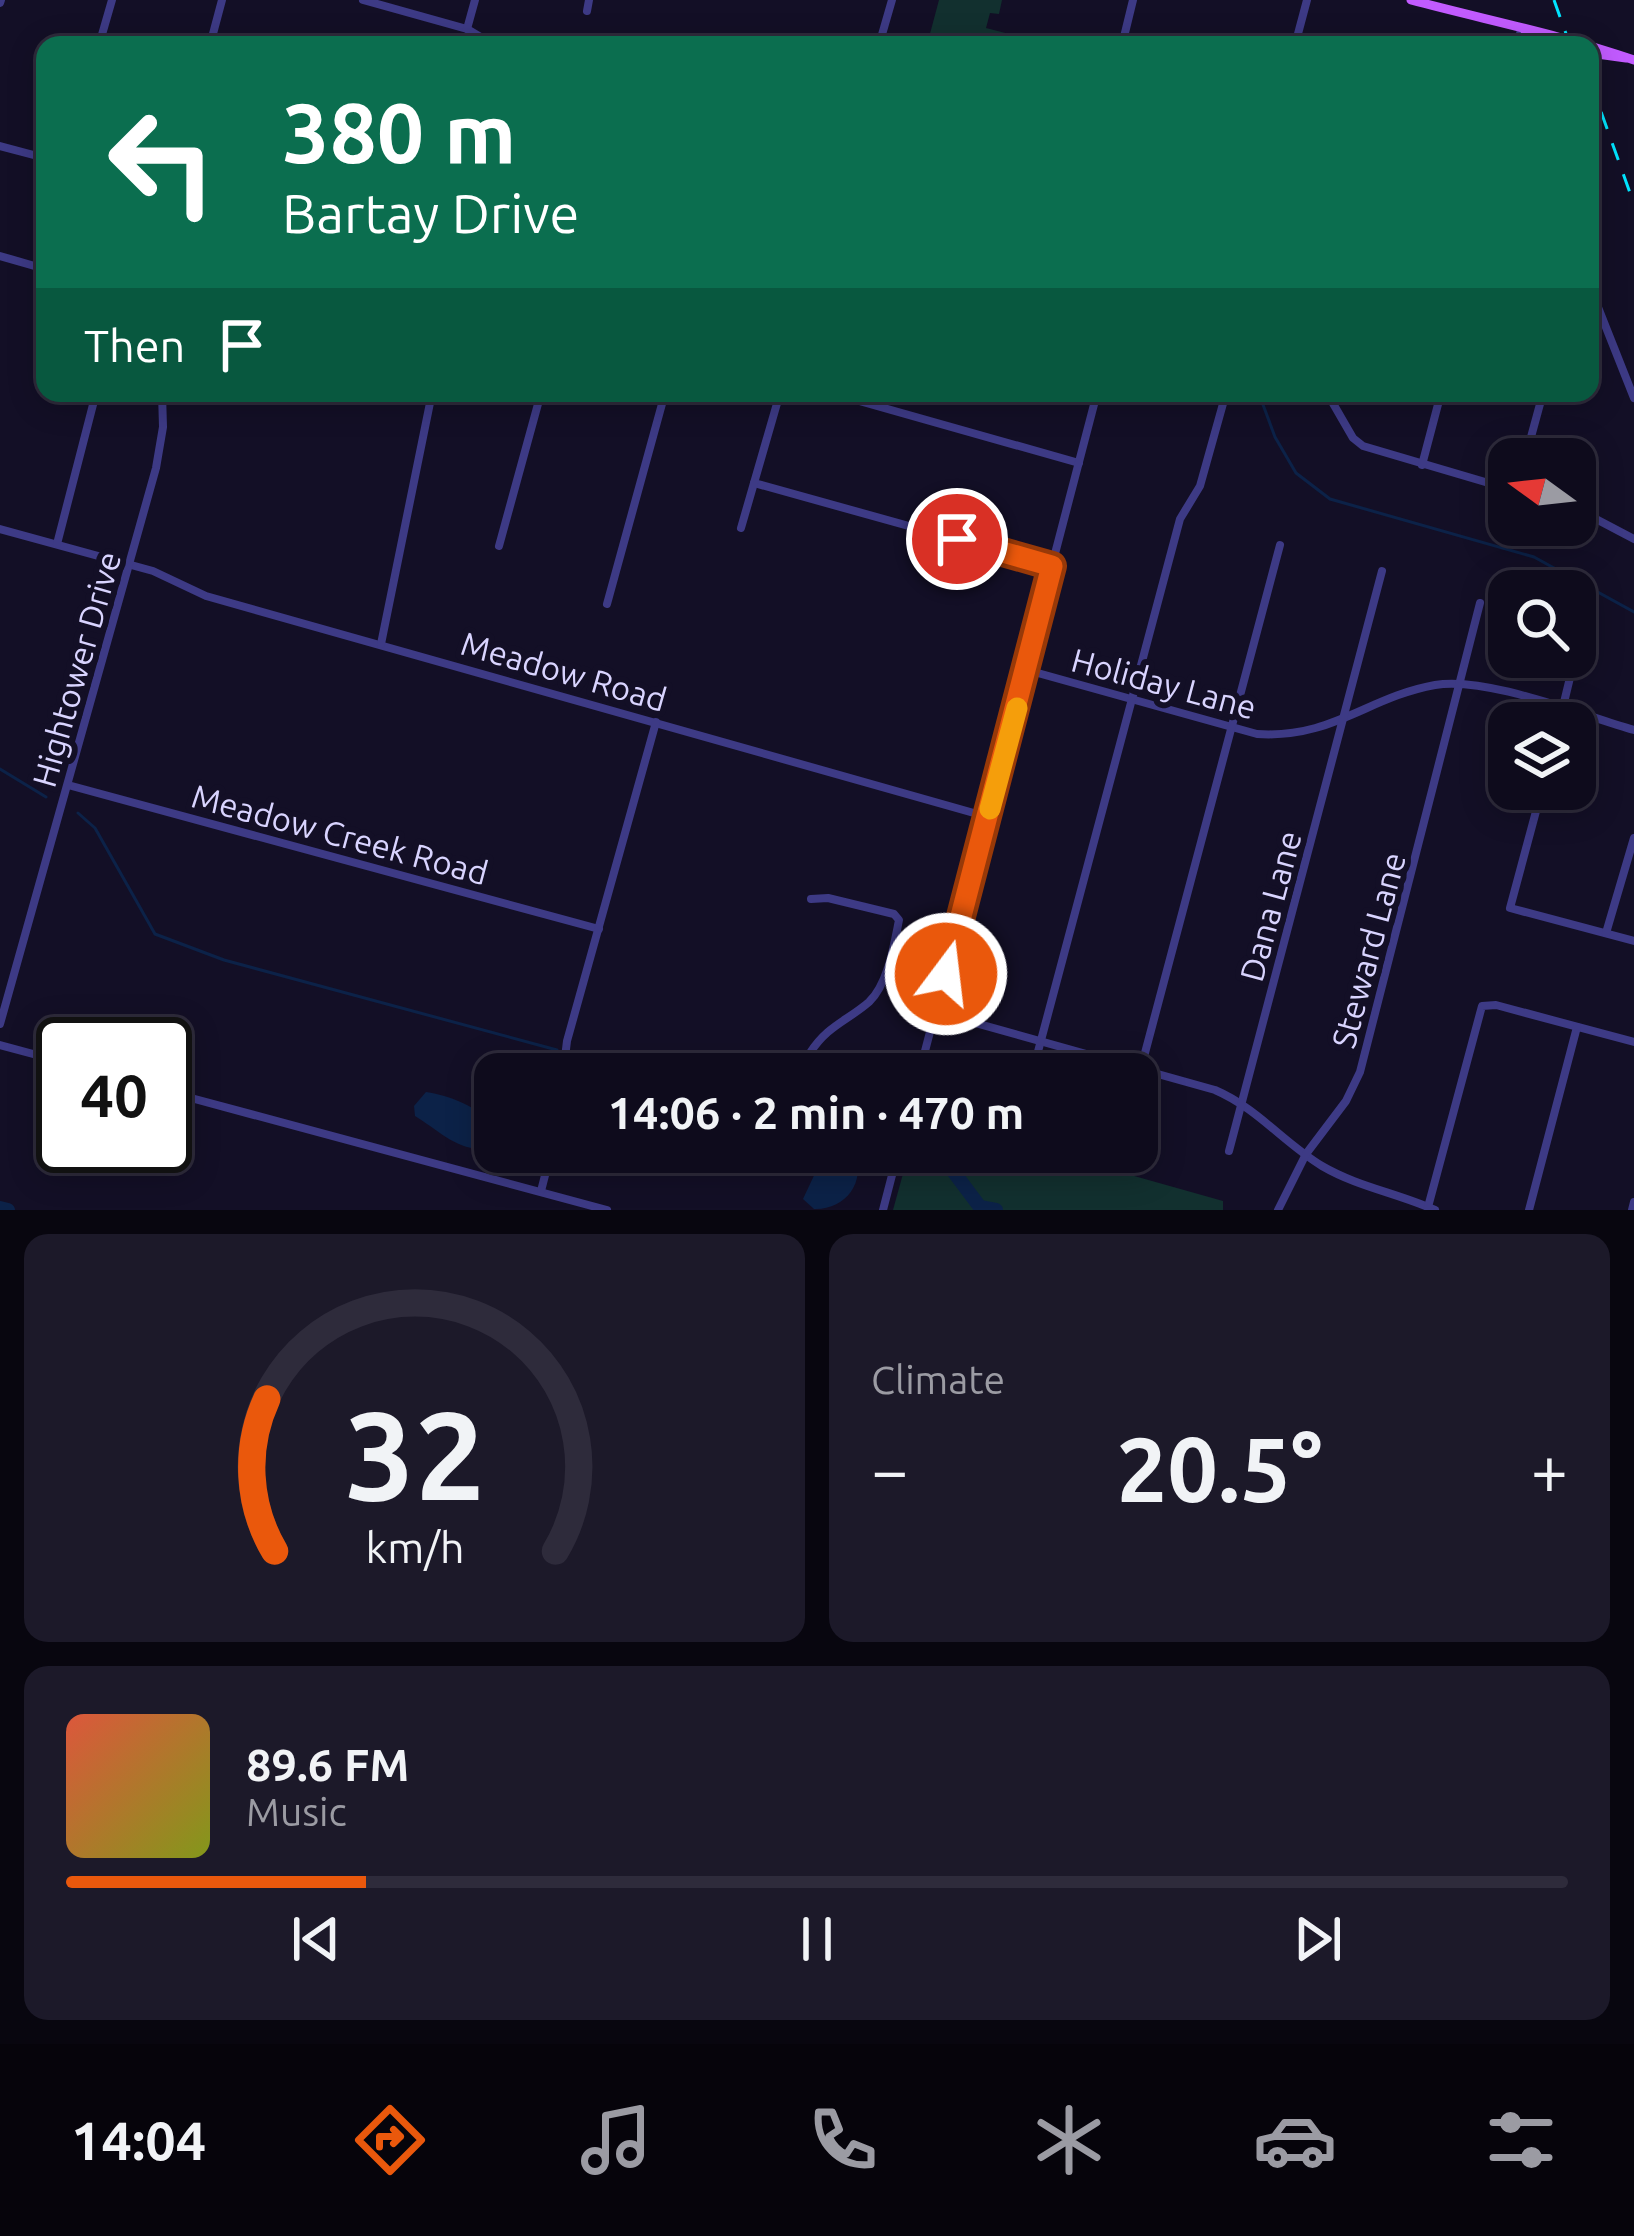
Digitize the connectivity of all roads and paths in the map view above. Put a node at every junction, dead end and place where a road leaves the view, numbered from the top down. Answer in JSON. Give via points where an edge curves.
{"nodes":[{"id":1,"x":112,"y":0,"type":"edge"},
{"id":2,"x":222,"y":0,"type":"edge"},
{"id":3,"x":362,"y":0,"type":"edge"},
{"id":4,"x":475,"y":0,"type":"edge"},
{"id":5,"x":589,"y":0,"type":"edge"},
{"id":6,"x":892,"y":0,"type":"edge"},
{"id":7,"x":1133,"y":0,"type":"edge"},
{"id":8,"x":1307,"y":0,"type":"edge"},
{"id":9,"x":1411,"y":0,"type":"edge"},
{"id":10,"x":587,"y":11,"type":"dead end"},
{"id":11,"x":467,"y":29,"type":"junction"},
{"id":12,"x":1523,"y":30,"type":"junction"},
{"id":13,"x":102,"y":36,"type":"edge"},
{"id":14,"x":212,"y":36,"type":"edge"},
{"id":15,"x":479,"y":36,"type":"edge"},
{"id":16,"x":882,"y":36,"type":"edge"},
{"id":17,"x":1124,"y":36,"type":"edge"},
{"id":18,"x":1297,"y":36,"type":"edge"},
{"id":19,"x":1521,"y":36,"type":"edge"},
{"id":20,"x":1531,"y":36,"type":"edge"},
{"id":21,"x":1559,"y":36,"type":"edge"},
{"id":22,"x":1599,"y":47,"type":"edge"},
{"id":23,"x":1599,"y":54,"type":"edge"},
{"id":24,"x":1630,"y":59,"type":"edge"},
{"id":25,"x":0,"y":146,"type":"edge"},
{"id":26,"x":36,"y":156,"type":"edge"},
{"id":27,"x":0,"y":256,"type":"edge"},
{"id":28,"x":36,"y":266,"type":"edge"},
{"id":29,"x":1599,"y":309,"type":"edge"},
{"id":30,"x":1634,"y":398,"type":"edge"},
{"id":31,"x":95,"y":402,"type":"edge"},
{"id":32,"x":162,"y":402,"type":"edge"},
{"id":33,"x":430,"y":402,"type":"edge"},
{"id":34,"x":539,"y":402,"type":"edge"},
{"id":35,"x":663,"y":402,"type":"edge"},
{"id":36,"x":777,"y":402,"type":"edge"},
{"id":37,"x":863,"y":402,"type":"edge"},
{"id":38,"x":1095,"y":402,"type":"edge"},
{"id":39,"x":1223,"y":402,"type":"edge"},
{"id":40,"x":1332,"y":402,"type":"edge"},
{"id":41,"x":1439,"y":402,"type":"edge"},
{"id":42,"x":1541,"y":402,"type":"edge"},
{"id":43,"x":1531,"y":438,"type":"edge"},
{"id":44,"x":1078,"y":463,"type":"junction"},
{"id":45,"x":1422,"y":465,"type":"junction"},
{"id":46,"x":754,"y":482,"type":"junction"},
{"id":47,"x":1488,"y":483,"type":"edge"},
{"id":48,"x":1596,"y":519,"type":"edge"},
{"id":49,"x":741,"y":528,"type":"dead end"},
{"id":50,"x":0,"y":529,"type":"edge"},
{"id":51,"x":1634,"y":539,"type":"edge"},
{"id":52,"x":56,"y":544,"type":"junction"},
{"id":53,"x":1280,"y":544,"type":"dead end"},
{"id":54,"x":499,"y":546,"type":"dead end"},
{"id":55,"x":130,"y":565,"type":"junction"},
{"id":56,"x":1052,"y":566,"type":"junction"},
{"id":57,"x":1382,"y":572,"type":"dead end"},
{"id":58,"x":1480,"y":602,"type":"dead end"},
{"id":59,"x":607,"y":604,"type":"dead end"},
{"id":60,"x":381,"y":644,"type":"junction"},
{"id":61,"x":1027,"y":670,"type":"junction"},
{"id":62,"x":1461,"y":683,"type":"junction"},
{"id":63,"x":1131,"y":699,"type":"junction"},
{"id":64,"x":1536,"y":702,"type":"edge"},
{"id":65,"x":1596,"y":719,"type":"edge"},
{"id":66,"x":1343,"y":721,"type":"junction"},
{"id":67,"x":656,"y":722,"type":"junction"},
{"id":68,"x":1233,"y":729,"type":"junction"},
{"id":69,"x":1634,"y":730,"type":"edge"},
{"id":70,"x":68,"y":785,"type":"junction"},
{"id":71,"x":1536,"y":810,"type":"edge"},
{"id":72,"x":988,"y":817,"type":"junction"},
{"id":73,"x":1634,"y":838,"type":"edge"},
{"id":74,"x":812,"y":899,"type":"dead end"},
{"id":75,"x":599,"y":929,"type":"junction"},
{"id":76,"x":1606,"y":933,"type":"junction"},
{"id":77,"x":1634,"y":941,"type":"edge"},
{"id":78,"x":3,"y":1002,"type":"edge"},
{"id":79,"x":936,"y":1012,"type":"junction"},
{"id":80,"x":0,"y":1024,"type":"edge"},
{"id":81,"x":1577,"y":1027,"type":"junction"},
{"id":82,"x":1040,"y":1041,"type":"junction"},
{"id":83,"x":1634,"y":1042,"type":"edge"},
{"id":84,"x":0,"y":1045,"type":"edge"},
{"id":85,"x":566,"y":1053,"type":"edge"},
{"id":86,"x":810,"y":1053,"type":"edge"},
{"id":87,"x":925,"y":1053,"type":"edge"},
{"id":88,"x":1037,"y":1053,"type":"edge"},
{"id":89,"x":1082,"y":1053,"type":"edge"},
{"id":90,"x":1146,"y":1053,"type":"edge"},
{"id":91,"x":36,"y":1055,"type":"edge"},
{"id":92,"x":1158,"y":1075,"type":"edge"},
{"id":93,"x":192,"y":1097,"type":"edge"},
{"id":94,"x":1243,"y":1104,"type":"junction"},
{"id":95,"x":1229,"y":1150,"type":"dead end"},
{"id":96,"x":1306,"y":1154,"type":"junction"},
{"id":97,"x":546,"y":1173,"type":"edge"},
{"id":98,"x":893,"y":1173,"type":"edge"},
{"id":99,"x":542,"y":1191,"type":"junction"},
{"id":100,"x":1432,"y":1208,"type":"edge"},
{"id":101,"x":608,"y":1210,"type":"edge"},
{"id":102,"x":883,"y":1210,"type":"edge"},
{"id":103,"x":1279,"y":1210,"type":"edge"},
{"id":104,"x":1529,"y":1210,"type":"edge"}],
"edges":[{"from":1,"to":13,"type":"street"},
{"from":2,"to":14,"type":"street"},
{"from":3,"to":11,"type":"street"},
{"from":4,"to":11,"type":"street"},
{"from":5,"to":10,"type":"street"},
{"from":6,"to":16,"type":"street"},
{"from":7,"to":17,"type":"street"},
{"from":8,"to":18,"type":"street"},
{"from":9,"to":12,"type":"main road"},
{"from":11,"to":15,"type":"street"},
{"from":12,"to":19,"type":"street"},
{"from":12,"to":20,"type":"main road"},
{"from":12,"to":21,"type":"main road"},
{"from":22,"to":24,"type":"main road"},
{"from":23,"to":24,"type":"main road"},
{"from":25,"to":26,"type":"street"},
{"from":27,"to":28,"type":"street"},
{"from":29,"to":30,"type":"street"},
{"from":31,"to":52,"type":"street"},
{"from":32,"to":55,"type":"street","name":"Hightower Drive","via":[[160,448]]},
{"from":33,"to":60,"type":"street"},
{"from":34,"to":54,"type":"street"},
{"from":35,"to":59,"type":"street"},
{"from":36,"to":46,"type":"street"},
{"from":37,"to":44,"type":"street"},
{"from":38,"to":44,"type":"street"},
{"from":39,"to":63,"type":"street","via":[[1200,486],[1180,519]]},
{"from":40,"to":45,"type":"street","via":[[1353,439]]},
{"from":41,"to":45,"type":"street"},
{"from":42,"to":43,"type":"street"},
{"from":44,"to":56,"type":"street"},
{"from":45,"to":47,"type":"street"},
{"from":46,"to":49,"type":"street"},
{"from":46,"to":56,"type":"street"},
{"from":48,"to":51,"type":"street"},
{"from":50,"to":52,"type":"street"},
{"from":52,"to":55,"type":"street"},
{"from":53,"to":68,"type":"street"},
{"from":55,"to":60,"type":"street","name":"Meadow Road","via":[[206,596]]},
{"from":55,"to":70,"type":"street","name":"Hightower Drive"},
{"from":56,"to":61,"type":"street"},
{"from":57,"to":66,"type":"street","name":"Dana Lane"},
{"from":58,"to":62,"type":"street","name":"Steward Lane"},
{"from":60,"to":67,"type":"street","name":"Meadow Road"},
{"from":61,"to":63,"type":"street","name":"Holiday Lane"},
{"from":61,"to":72,"type":"street"},
{"from":62,"to":64,"type":"street","name":"Holiday Lane"},
{"from":62,"to":66,"type":"street","name":"Holiday Lane","via":[[1408,693]]},
{"from":62,"to":96,"type":"street","name":"Steward Lane","via":[[1360,1072]]},
{"from":63,"to":68,"type":"street","name":"Holiday Lane"},
{"from":63,"to":82,"type":"street"},
{"from":65,"to":69,"type":"street","name":"Holiday Lane"},
{"from":66,"to":68,"type":"street","name":"Holiday Lane","via":[[1283,736]]},
{"from":66,"to":94,"type":"street","name":"Dana Lane"},
{"from":67,"to":72,"type":"street","name":"Meadow Road"},
{"from":67,"to":75,"type":"street"},
{"from":68,"to":90,"type":"street"},
{"from":70,"to":75,"type":"street","name":"Meadow Creek Road"},
{"from":70,"to":78,"type":"street","name":"Hightower Drive"},
{"from":71,"to":76,"type":"street","via":[[1510,908]]},
{"from":72,"to":79,"type":"street"},
{"from":73,"to":76,"type":"street"},
{"from":74,"to":86,"type":"street","via":[[899,920],[877,993]]},
{"from":75,"to":85,"type":"street"},
{"from":76,"to":77,"type":"street"},
{"from":78,"to":80,"type":"street","name":"Hightower Drive"},
{"from":79,"to":82,"type":"street"},
{"from":79,"to":87,"type":"street"},
{"from":81,"to":83,"type":"street"},
{"from":81,"to":100,"type":"street","via":[[1483,1006]]},
{"from":81,"to":104,"type":"street"},
{"from":82,"to":88,"type":"street"},
{"from":82,"to":89,"type":"street"},
{"from":84,"to":91,"type":"street"},
{"from":92,"to":94,"type":"street"},
{"from":93,"to":99,"type":"street"},
{"from":94,"to":95,"type":"street","name":"Dana Lane"},
{"from":94,"to":96,"type":"street"},
{"from":96,"to":100,"type":"street","via":[[1358,1185]]},
{"from":96,"to":103,"type":"street","name":"Steward Lane"},
{"from":97,"to":99,"type":"street"},
{"from":98,"to":102,"type":"street"},
{"from":99,"to":101,"type":"street"}]}
